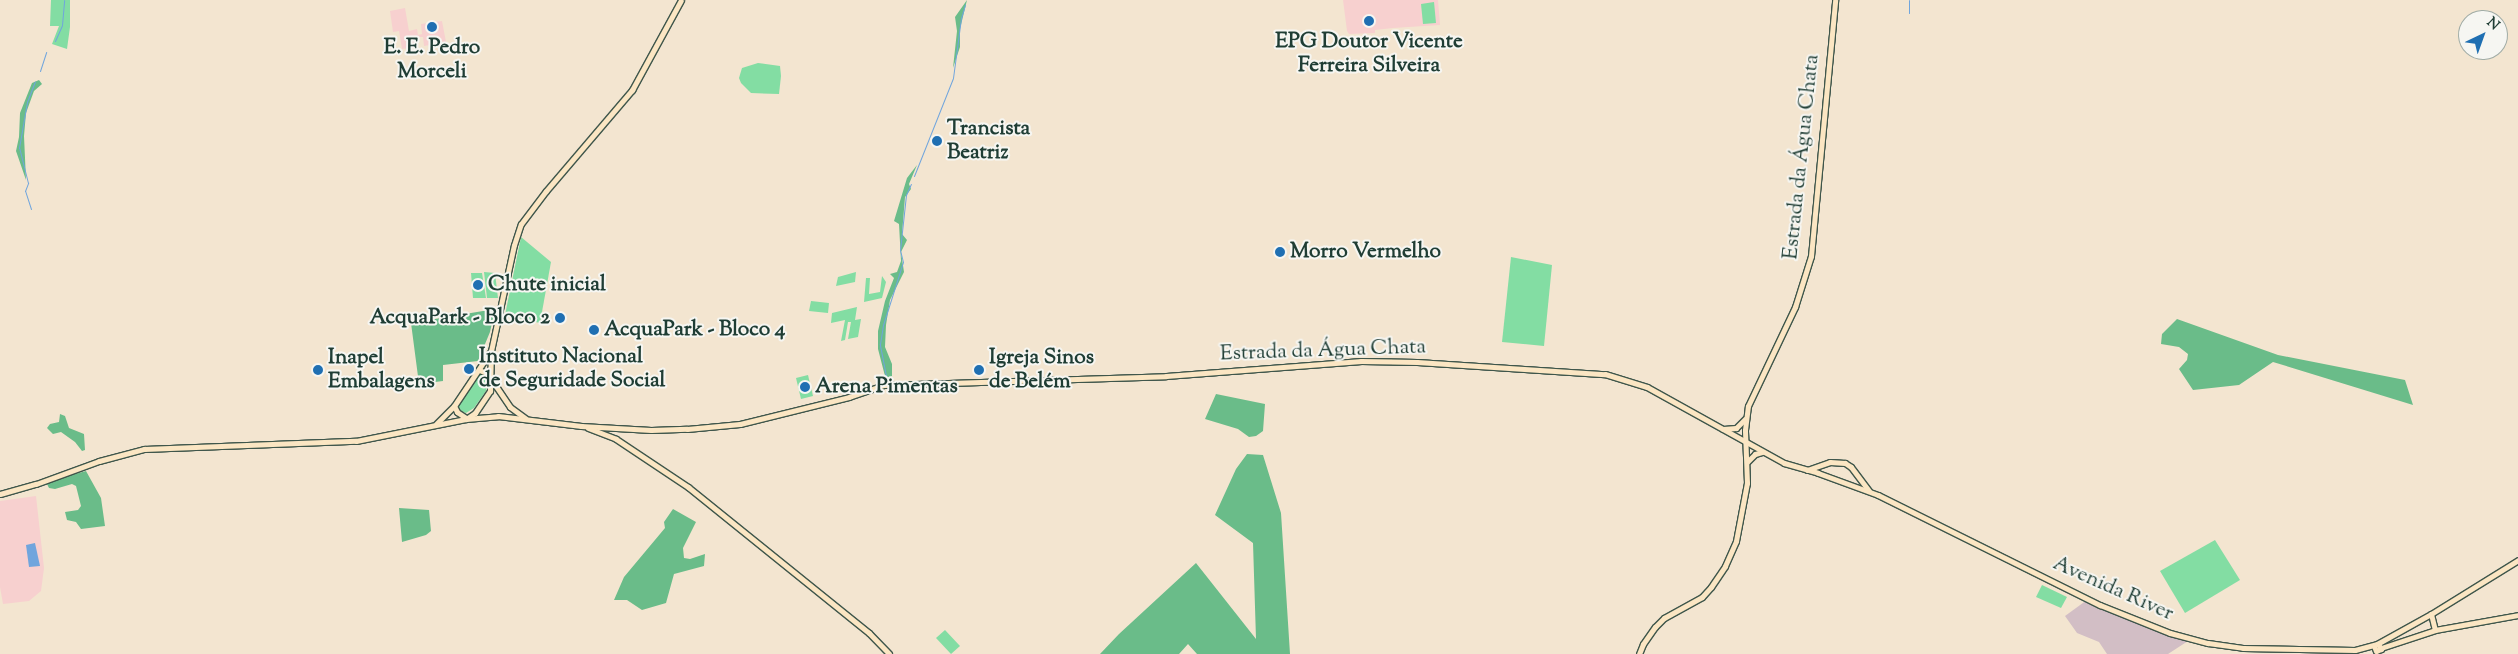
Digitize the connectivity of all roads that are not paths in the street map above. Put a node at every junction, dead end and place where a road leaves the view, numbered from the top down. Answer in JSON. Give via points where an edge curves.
{"nodes":[{"id":1,"x":681,"y":0,"type":"edge"},
{"id":2,"x":1835,"y":0,"type":"edge"},
{"id":3,"x":491,"y":351,"type":"junction"},
{"id":4,"x":479,"y":370,"type":"junction"},
{"id":5,"x":492,"y":380,"type":"junction"},
{"id":6,"x":454,"y":406,"type":"junction"},
{"id":7,"x":466,"y":418,"type":"junction"},
{"id":8,"x":526,"y":419,"type":"junction"},
{"id":9,"x":1745,"y":419,"type":"junction"},
{"id":10,"x":436,"y":424,"type":"junction"},
{"id":11,"x":580,"y":426,"type":"junction"},
{"id":12,"x":1723,"y":429,"type":"junction"},
{"id":13,"x":1745,"y":442,"type":"junction"},
{"id":14,"x":1762,"y":452,"type":"junction"},
{"id":15,"x":1747,"y":464,"type":"junction"},
{"id":16,"x":1807,"y":470,"type":"junction"},
{"id":17,"x":1870,"y":492,"type":"junction"},
{"id":18,"x":0,"y":494,"type":"edge"},
{"id":19,"x":2518,"y":560,"type":"edge"},
{"id":20,"x":2431,"y":614,"type":"junction"},
{"id":21,"x":2518,"y":615,"type":"edge"},
{"id":22,"x":2435,"y":630,"type":"junction"},
{"id":23,"x":2377,"y":647,"type":"junction"},
{"id":24,"x":890,"y":654,"type":"edge"},
{"id":25,"x":1640,"y":654,"type":"edge"}],
"edges":[{"from":1,"to":3,"type":"street","via":[[632,90],[521,224]]},
{"from":2,"to":9,"type":"street","name":"Estrada da Água Chata","via":[[1811,256],[1795,307],[1756,387]]},
{"from":3,"to":4,"type":"street"},
{"from":3,"to":5,"type":"street"},
{"from":4,"to":5,"type":"street"},
{"from":4,"to":6,"type":"street"},
{"from":5,"to":7,"type":"street","via":[[486,398]]},
{"from":5,"to":8,"type":"street","via":[[510,407]]},
{"from":6,"to":7,"type":"street"},
{"from":6,"to":10,"type":"street"},
{"from":7,"to":8,"type":"street","name":"Estrada da Água Chata","via":[[488,415]]},
{"from":7,"to":10,"type":"street","name":"Estrada da Água Chata"},
{"from":8,"to":11,"type":"street","name":"Estrada da Água Chata"},
{"from":9,"to":12,"type":"street","via":[[1736,428]]},
{"from":9,"to":13,"type":"street","name":"Estrada da Água Chata"},
{"from":10,"to":18,"type":"street","name":"Estrada da Água Chata","via":[[356,441],[144,449]]},
{"from":11,"to":12,"type":"street","name":"Estrada da Água Chata","via":[[651,430],[740,424],[884,385],[1166,376],[1388,360],[1604,374],[1647,387]]},
{"from":11,"to":24,"type":"street","via":[[616,439],[688,488],[869,632]]},
{"from":12,"to":13,"type":"street","name":"Estrada da Água Chata"},
{"from":13,"to":14,"type":"street","name":"Avenida River"},
{"from":13,"to":15,"type":"street"},
{"from":14,"to":15,"type":"street","via":[[1755,454]]},
{"from":14,"to":16,"type":"street","name":"Avenida River"},
{"from":15,"to":25,"type":"street","via":[[1740,526],[1720,576],[1702,597],[1664,618],[1643,644]]},
{"from":16,"to":17,"type":"street","name":"Avenida River"},
{"from":16,"to":17,"type":"street","name":"Avenida River","via":[[1830,462],[1845,463]]},
{"from":17,"to":23,"type":"street","name":"Avenida River","via":[[2100,605],[2170,633],[2243,648],[2325,650]]},
{"from":19,"to":20,"type":"street"},
{"from":20,"to":22,"type":"street"},
{"from":20,"to":23,"type":"street"},
{"from":21,"to":22,"type":"street"},
{"from":22,"to":23,"type":"street"}]}
